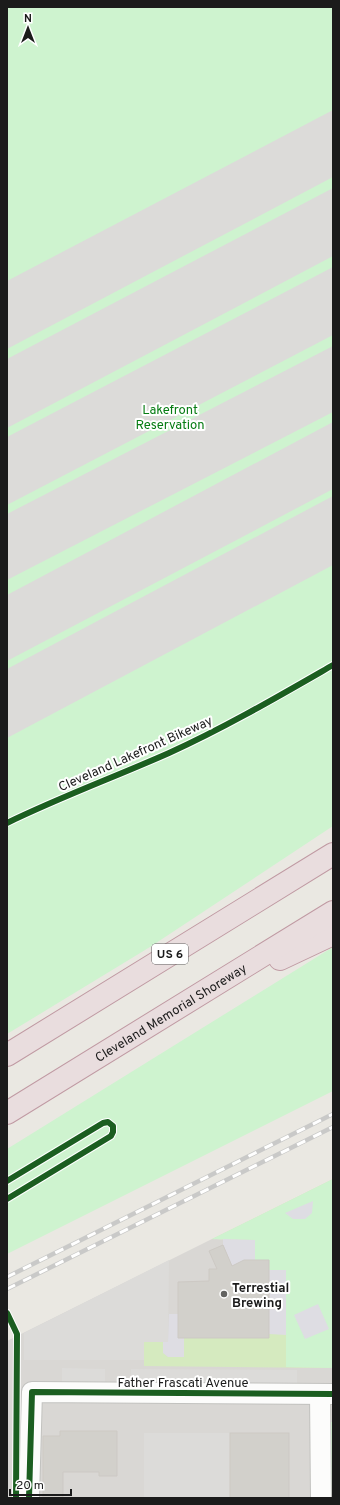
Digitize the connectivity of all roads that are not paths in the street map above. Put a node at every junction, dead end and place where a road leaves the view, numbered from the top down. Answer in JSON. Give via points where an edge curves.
{"nodes":[{"id":1,"x":333,"y":854,"type":"edge"},
{"id":2,"x":333,"y":912,"type":"edge"},
{"id":3,"x":333,"y":934,"type":"edge"},
{"id":4,"x":184,"y":1003,"type":"junction"},
{"id":5,"x":7,"y":1055,"type":"edge"},
{"id":6,"x":7,"y":1113,"type":"edge"},
{"id":7,"x":327,"y":1394,"type":"edge"},
{"id":8,"x":29,"y":1498,"type":"edge"},
{"id":9,"x":321,"y":1498,"type":"edge"}],
"edges":[{"from":1,"to":5,"type":"highway","number":"US 6"},
{"from":2,"to":4,"type":"highway","name":"Cleveland Memorial Shoreway"},
{"from":3,"to":4,"type":"highway"},
{"from":4,"to":6,"type":"highway","name":"Cleveland Memorial Shoreway"},
{"from":7,"to":8,"type":"street","name":"Father Frascati Avenue","via":[[32,1392]]},
{"from":7,"to":9,"type":"street"}]}
